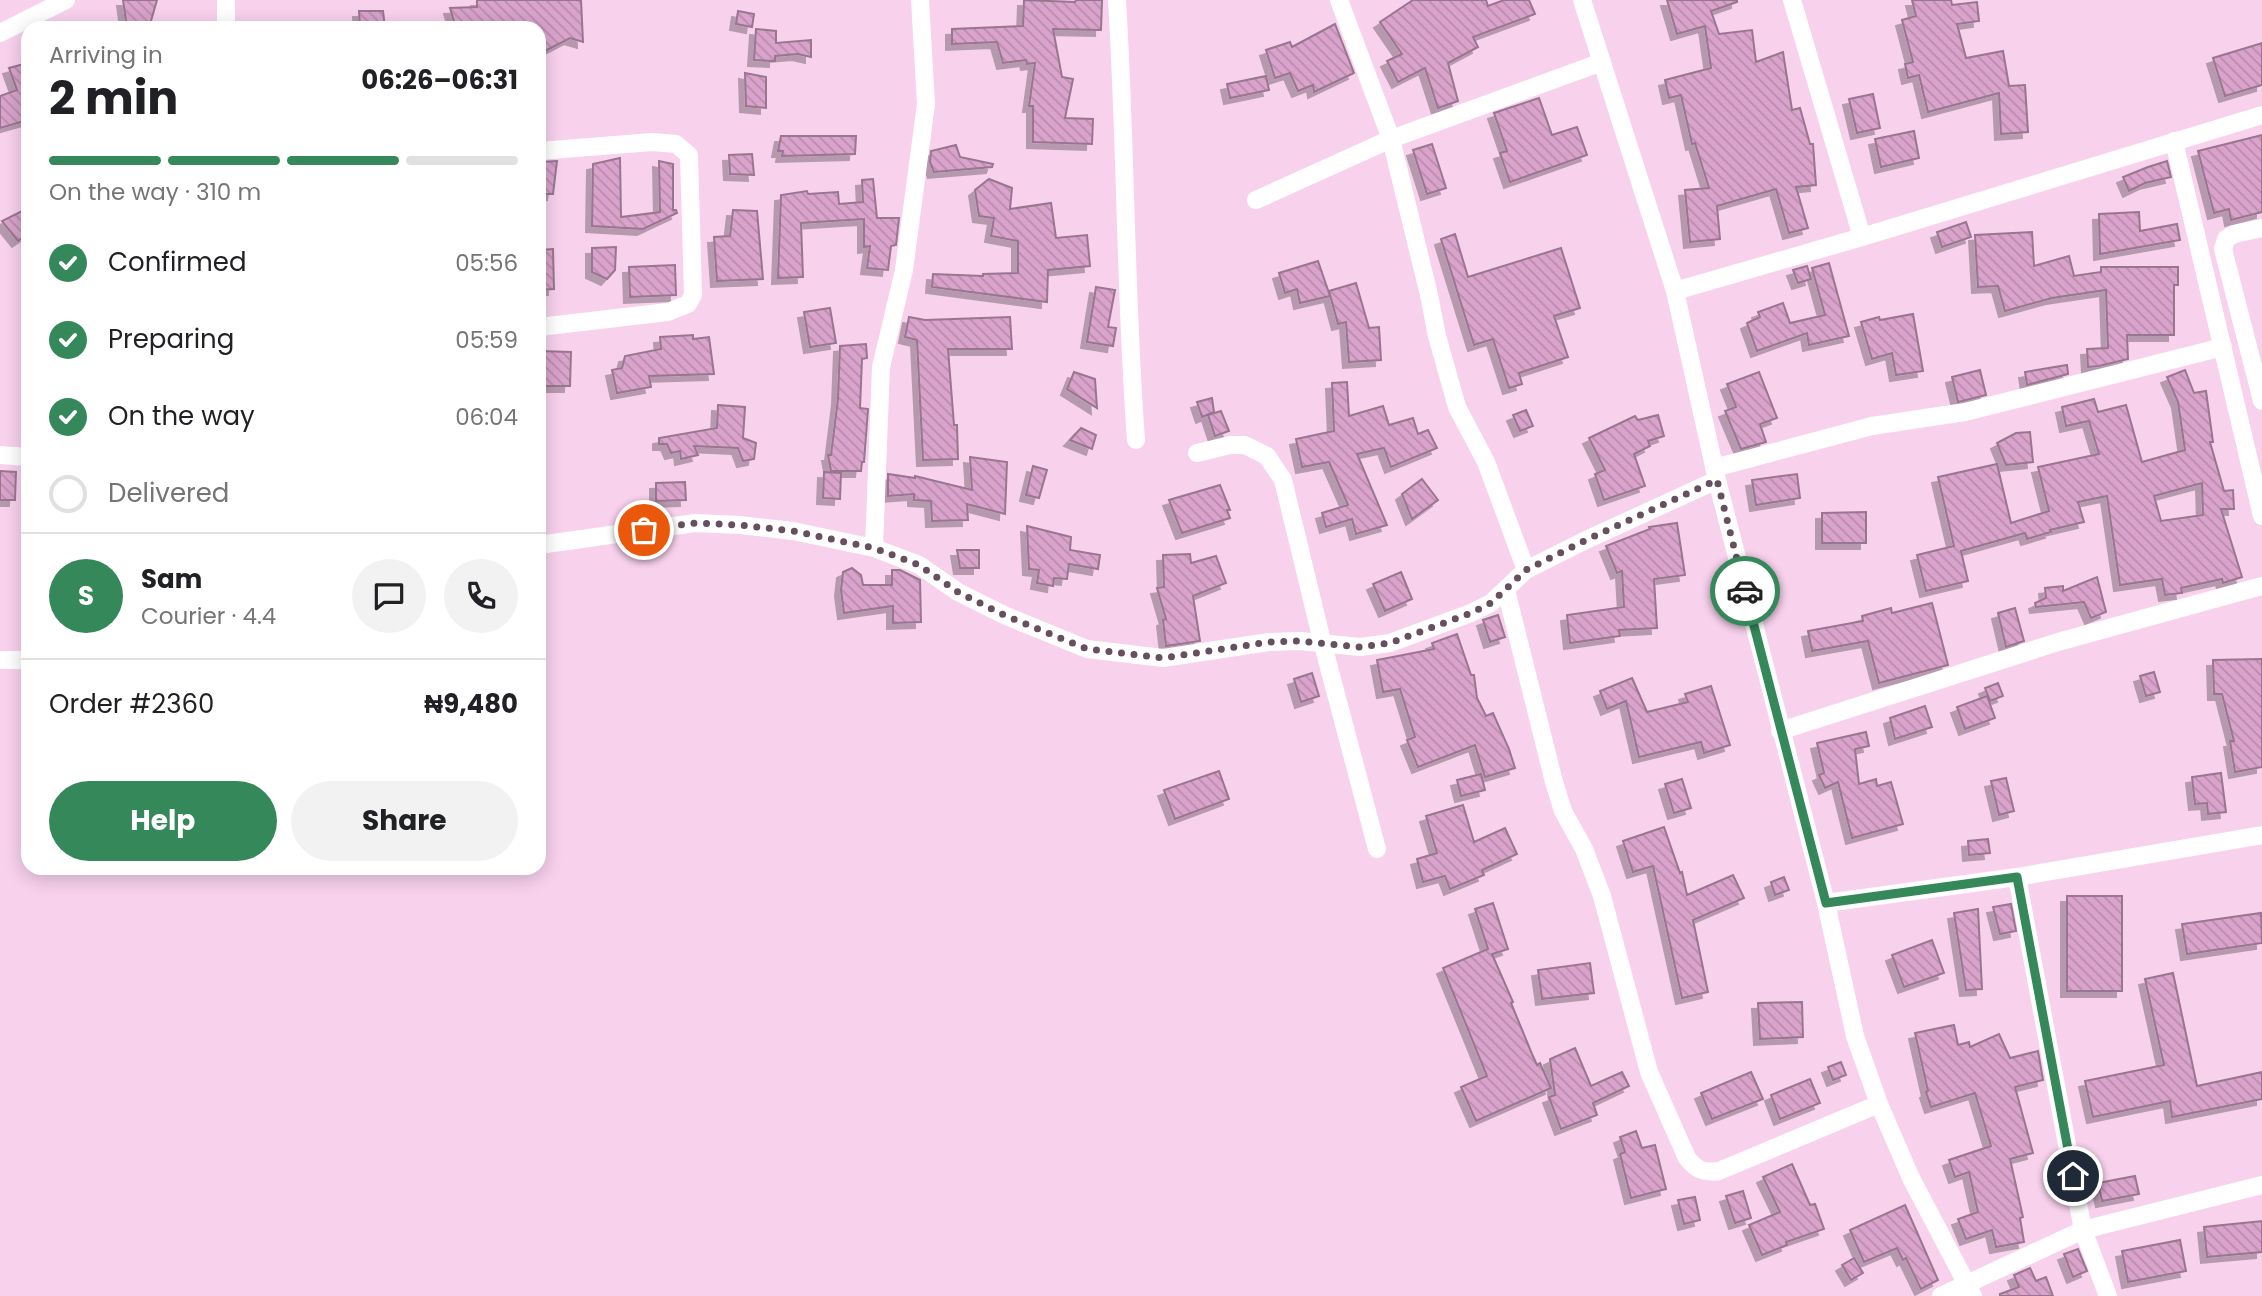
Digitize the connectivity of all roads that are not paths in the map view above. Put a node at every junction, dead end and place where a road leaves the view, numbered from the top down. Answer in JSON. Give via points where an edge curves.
{"nodes":[{"id":1,"x":66,"y":0,"type":"edge"},
{"id":2,"x":226,"y":0,"type":"edge"},
{"id":3,"x":920,"y":0,"type":"edge"},
{"id":4,"x":1118,"y":0,"type":"edge"},
{"id":5,"x":1339,"y":0,"type":"edge"},
{"id":6,"x":1582,"y":0,"type":"edge"},
{"id":7,"x":1792,"y":0,"type":"edge"},
{"id":8,"x":47,"y":4,"type":"edge"},
{"id":9,"x":226,"y":21,"type":"edge"},
{"id":10,"x":0,"y":33,"type":"edge"},
{"id":11,"x":1602,"y":62,"type":"junction"},
{"id":12,"x":2262,"y":115,"type":"edge"},
{"id":13,"x":1391,"y":139,"type":"junction"},
{"id":14,"x":2174,"y":141,"type":"junction"},
{"id":15,"x":546,"y":150,"type":"edge"},
{"id":16,"x":1256,"y":200,"type":"dead end"},
{"id":17,"x":2262,"y":228,"type":"edge"},
{"id":18,"x":1862,"y":237,"type":"junction"},
{"id":19,"x":1675,"y":291,"type":"junction"},
{"id":20,"x":546,"y":326,"type":"edge"},
{"id":21,"x":2222,"y":347,"type":"junction"},
{"id":22,"x":2262,"y":401,"type":"edge"},
{"id":23,"x":1136,"y":440,"type":"dead end"},
{"id":24,"x":1196,"y":453,"type":"dead end"},
{"id":25,"x":0,"y":455,"type":"edge"},
{"id":26,"x":21,"y":456,"type":"edge"},
{"id":27,"x":1715,"y":474,"type":"junction"},
{"id":28,"x":2262,"y":516,"type":"edge"},
{"id":29,"x":546,"y":544,"type":"edge"},
{"id":30,"x":874,"y":548,"type":"junction"},
{"id":31,"x":1526,"y":570,"type":"junction"},
{"id":32,"x":2262,"y":586,"type":"edge"},
{"id":33,"x":1506,"y":590,"type":"junction"},
{"id":34,"x":1323,"y":645,"type":"junction"},
{"id":35,"x":0,"y":660,"type":"edge"},
{"id":36,"x":21,"y":660,"type":"edge"},
{"id":37,"x":1780,"y":731,"type":"junction"},
{"id":38,"x":2262,"y":835,"type":"edge"},
{"id":39,"x":1377,"y":849,"type":"dead end"},
{"id":40,"x":2017,"y":877,"type":"junction"},
{"id":41,"x":1826,"y":903,"type":"junction"},
{"id":42,"x":1879,"y":1104,"type":"junction"},
{"id":43,"x":2262,"y":1185,"type":"edge"},
{"id":44,"x":2083,"y":1230,"type":"junction"},
{"id":45,"x":1970,"y":1290,"type":"edge"},
{"id":46,"x":1941,"y":1296,"type":"edge"},
{"id":47,"x":2108,"y":1296,"type":"edge"}],
"edges":[{"from":1,"to":8,"type":"street"},
{"from":2,"to":9,"type":"street"},
{"from":3,"to":30,"type":"street","via":[[926,104],[904,270],[881,367]]},
{"from":4,"to":23,"type":"street"},
{"from":5,"to":13,"type":"street"},
{"from":6,"to":11,"type":"street"},
{"from":7,"to":18,"type":"street"},
{"from":8,"to":10,"type":"street"},
{"from":11,"to":13,"type":"street"},
{"from":11,"to":19,"type":"street"},
{"from":12,"to":14,"type":"street"},
{"from":13,"to":16,"type":"street"},
{"from":13,"to":31,"type":"street","via":[[1457,407],[1486,462]]},
{"from":14,"to":18,"type":"street"},
{"from":14,"to":21,"type":"street"},
{"from":15,"to":20,"type":"street","via":[[652,142],[676,144],[689,155],[693,295],[688,304],[668,312]]},
{"from":17,"to":22,"type":"street","via":[[2234,234],[2222,249]]},
{"from":18,"to":19,"type":"street"},
{"from":19,"to":27,"type":"street"},
{"from":21,"to":27,"type":"street","via":[[1965,412],[1872,426]]},
{"from":21,"to":28,"type":"street"},
{"from":24,"to":34,"type":"street","via":[[1245,444],[1267,456],[1283,480]]},
{"from":25,"to":26,"type":"street"},
{"from":27,"to":31,"type":"street"},
{"from":27,"to":37,"type":"street"},
{"from":29,"to":30,"type":"street","via":[[695,523],[793,531]]},
{"from":30,"to":34,"type":"street","via":[[919,565],[1004,615],[1087,649],[1163,658],[1269,642]]},
{"from":31,"to":33,"type":"street"},
{"from":32,"to":37,"type":"street","via":[[2058,642]]},
{"from":33,"to":34,"type":"street","via":[[1471,613],[1390,643]]},
{"from":33,"to":42,"type":"street","via":[[1563,811],[1602,896],[1649,1072],[1687,1158],[1696,1169],[1719,1171]]},
{"from":34,"to":39,"type":"street"},
{"from":35,"to":36,"type":"street"},
{"from":37,"to":41,"type":"street"},
{"from":38,"to":40,"type":"street"},
{"from":40,"to":41,"type":"street"},
{"from":40,"to":44,"type":"street"},
{"from":41,"to":42,"type":"street","via":[[1855,1036]]},
{"from":42,"to":45,"type":"street","via":[[1911,1178]]},
{"from":43,"to":44,"type":"street"},
{"from":44,"to":45,"type":"street"},
{"from":44,"to":47,"type":"street"},
{"from":45,"to":46,"type":"street"}]}
